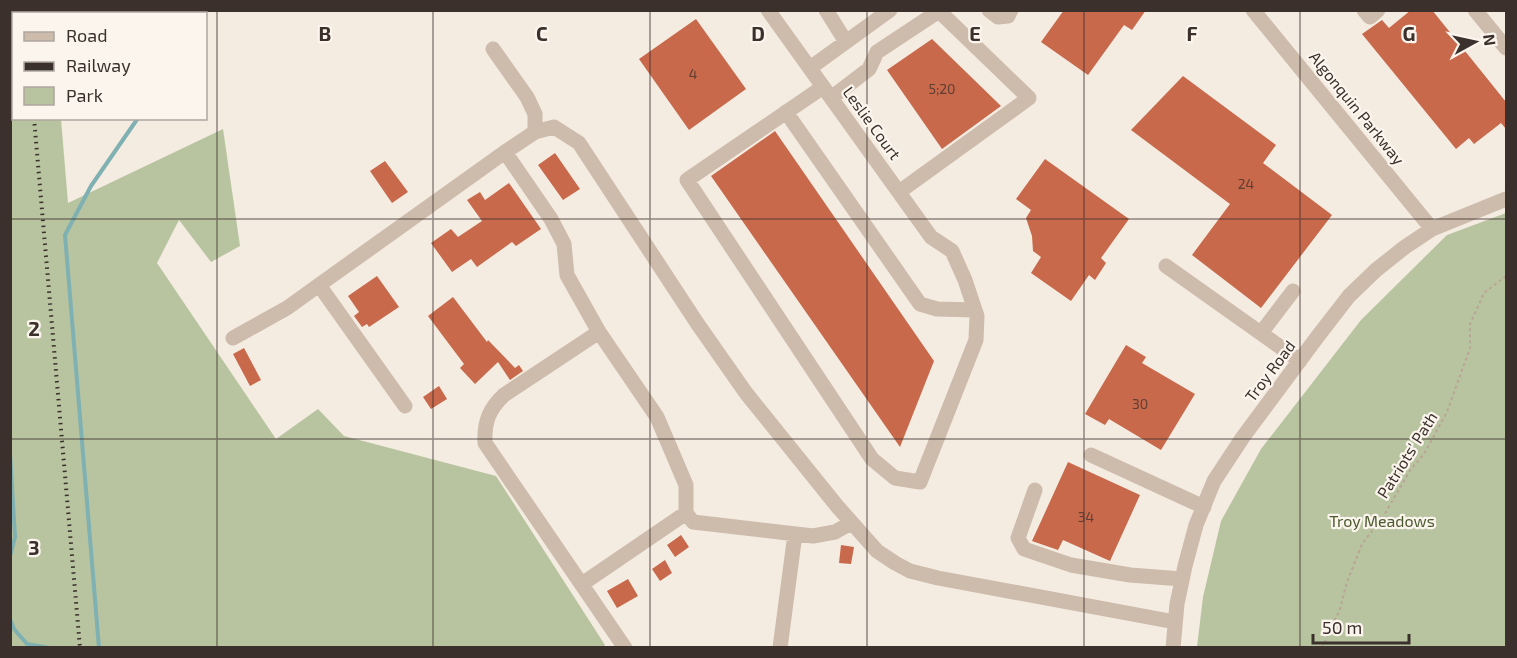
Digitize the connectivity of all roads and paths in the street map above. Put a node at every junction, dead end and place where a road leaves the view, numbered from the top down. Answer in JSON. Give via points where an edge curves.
{"nodes":[{"id":1,"x":768,"y":10,"type":"edge"},
{"id":2,"x":826,"y":10,"type":"edge"},
{"id":3,"x":890,"y":10,"type":"edge"},
{"id":4,"x":989,"y":10,"type":"edge"},
{"id":5,"x":1253,"y":10,"type":"edge"},
{"id":6,"x":1365,"y":10,"type":"edge"},
{"id":7,"x":1378,"y":10,"type":"edge"},
{"id":8,"x":1475,"y":10,"type":"edge"},
{"id":9,"x":1009,"y":13,"type":"edge"},
{"id":10,"x":846,"y":42,"type":"junction"},
{"id":11,"x":1506,"y":48,"type":"edge"},
{"id":12,"x":494,"y":50,"type":"dead end"},
{"id":13,"x":810,"y":68,"type":"junction"},
{"id":14,"x":827,"y":92,"type":"junction"},
{"id":15,"x":786,"y":112,"type":"junction"},
{"id":16,"x":534,"y":132,"type":"junction"},
{"id":17,"x":505,"y":152,"type":"junction"},
{"id":18,"x":899,"y":192,"type":"junction"},
{"id":19,"x":1506,"y":199,"type":"edge"},
{"id":20,"x":1432,"y":229,"type":"junction"},
{"id":21,"x":1166,"y":266,"type":"dead end"},
{"id":22,"x":1506,"y":276,"type":"edge"},
{"id":23,"x":319,"y":285,"type":"junction"},
{"id":24,"x":1293,"y":291,"type":"dead end"},
{"id":25,"x":975,"y":310,"type":"junction"},
{"id":26,"x":599,"y":332,"type":"junction"},
{"id":27,"x":1261,"y":333,"type":"junction"},
{"id":28,"x":233,"y":338,"type":"dead end"},
{"id":29,"x":1299,"y":361,"type":"junction"},
{"id":30,"x":405,"y":406,"type":"dead end"},
{"id":31,"x":1091,"y":455,"type":"dead end"},
{"id":32,"x":1035,"y":490,"type":"dead end"},
{"id":33,"x":1204,"y":507,"type":"junction"},
{"id":34,"x":686,"y":513,"type":"junction"},
{"id":35,"x":851,"y":523,"type":"junction"},
{"id":36,"x":795,"y":534,"type":"junction"},
{"id":37,"x":1182,"y":579,"type":"junction"},
{"id":38,"x":582,"y":584,"type":"junction"},
{"id":39,"x":1175,"y":622,"type":"junction"},
{"id":40,"x":625,"y":648,"type":"edge"},
{"id":41,"x":780,"y":648,"type":"edge"},
{"id":42,"x":1173,"y":648,"type":"edge"},
{"id":43,"x":1322,"y":648,"type":"edge"}],
"edges":[{"from":1,"to":13,"type":"street","name":"Leslie Court"},
{"from":2,"to":10,"type":"street"},
{"from":3,"to":10,"type":"street"},
{"from":4,"to":9,"type":"street","via":[[998,17]]},
{"from":5,"to":20,"type":"street","name":"Algonquin Parkway"},
{"from":6,"to":7,"type":"street","via":[[1370,17]]},
{"from":8,"to":11,"type":"street"},
{"from":10,"to":13,"type":"street"},
{"from":12,"to":16,"type":"street","via":[[527,97],[535,114]]},
{"from":13,"to":14,"type":"street","name":"Leslie Court"},
{"from":14,"to":15,"type":"street"},
{"from":14,"to":18,"type":"street","name":"Leslie Court"},
{"from":14,"to":18,"type":"street","via":[[869,69],[877,52],[939,11],[1029,98]]},
{"from":15,"to":25,"type":"street","via":[[920,303],[937,309]]},
{"from":15,"to":25,"type":"street","via":[[687,180],[872,459],[895,478],[920,482],[976,340]]},
{"from":16,"to":17,"type":"street"},
{"from":16,"to":35,"type":"street","via":[[554,127],[579,143],[746,393]]},
{"from":17,"to":23,"type":"street"},
{"from":17,"to":26,"type":"street","via":[[551,219],[564,244],[567,275]]},
{"from":18,"to":25,"type":"street","name":"Leslie Court","via":[[931,237],[952,251]]},
{"from":19,"to":20,"type":"street","name":"Troy Road"},
{"from":20,"to":29,"type":"street","name":"Troy Road","via":[[1397,252],[1349,296]]},
{"from":21,"to":27,"type":"street"},
{"from":22,"to":43,"type":"path","name":"Patriots' Path","via":[[1484,293],[1470,324],[1470,348],[1447,412],[1424,454],[1362,543]]},
{"from":23,"to":28,"type":"street"},
{"from":23,"to":30,"type":"street"},
{"from":24,"to":27,"type":"street"},
{"from":26,"to":34,"type":"street","via":[[657,417],[686,485]]},
{"from":26,"to":38,"type":"street","via":[[504,395],[493,406],[485,431],[489,450]]},
{"from":27,"to":29,"type":"street"},
{"from":29,"to":33,"type":"street","name":"Troy Road","via":[[1214,481]]},
{"from":31,"to":33,"type":"street"},
{"from":32,"to":37,"type":"street","via":[[1018,538],[1024,549],[1071,564]]},
{"from":33,"to":37,"type":"street","name":"Troy Road"},
{"from":34,"to":36,"type":"street","via":[[693,522]]},
{"from":34,"to":38,"type":"street"},
{"from":35,"to":36,"type":"street","via":[[835,532]]},
{"from":35,"to":39,"type":"street","via":[[877,551],[910,571]]},
{"from":36,"to":41,"type":"street"},
{"from":37,"to":39,"type":"street","name":"Troy Road"},
{"from":38,"to":40,"type":"street"},
{"from":39,"to":42,"type":"street","name":"Troy Road"}]}
